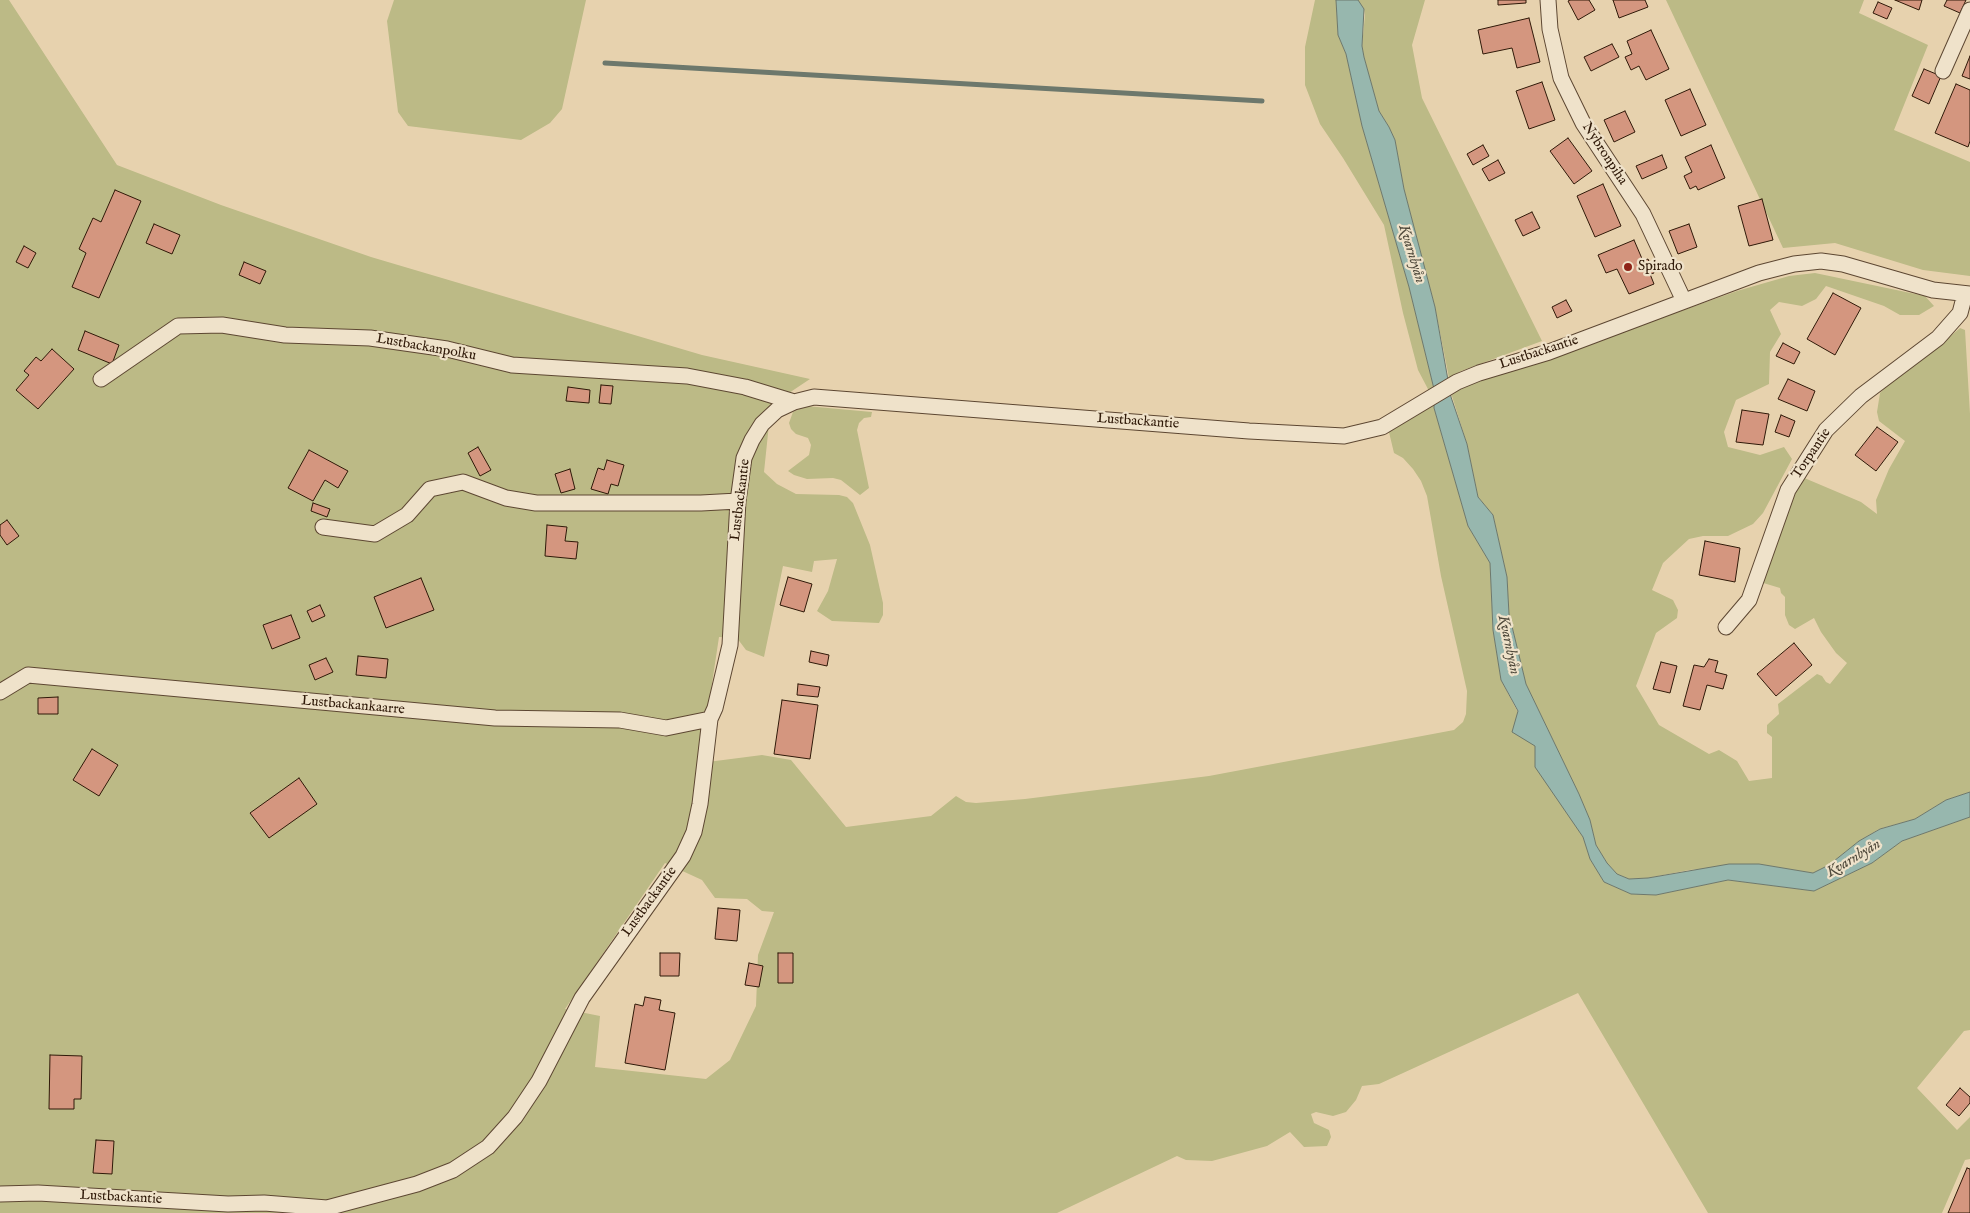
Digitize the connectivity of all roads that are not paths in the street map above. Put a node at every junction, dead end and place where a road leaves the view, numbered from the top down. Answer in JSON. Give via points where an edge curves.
{"nodes":[{"id":1,"x":1548,"y":0,"type":"edge"},
{"id":2,"x":1970,"y":10,"type":"edge"},
{"id":3,"x":1943,"y":71,"type":"dead end"},
{"id":4,"x":1967,"y":294,"type":"edge"},
{"id":5,"x":1684,"y":301,"type":"junction"},
{"id":6,"x":100,"y":379,"type":"dead end"},
{"id":7,"x":794,"y":402,"type":"junction"},
{"id":8,"x":738,"y":501,"type":"junction"},
{"id":9,"x":323,"y":527,"type":"dead end"},
{"id":10,"x":1726,"y":627,"type":"dead end"},
{"id":11,"x":0,"y":692,"type":"edge"},
{"id":12,"x":710,"y":719,"type":"junction"},
{"id":13,"x":0,"y":1194,"type":"edge"}],
"edges":[{"from":1,"to":5,"type":"street","name":"Nybronpiha","via":[[1550,29],[1562,78],[1583,123],[1643,214]]},
{"from":2,"to":3,"type":"street"},
{"from":4,"to":5,"type":"street","name":"Lustbackantie","via":[[1933,290],[1843,264],[1821,261],[1759,273]]},
{"from":4,"to":10,"type":"street","name":"Torpantie","via":[[1960,313],[1938,338],[1861,396],[1826,430],[1788,490],[1748,600]]},
{"from":5,"to":7,"type":"street","name":"Lustbackantie","via":[[1549,352],[1479,373],[1457,382],[1382,427],[1344,436],[814,397]]},
{"from":6,"to":7,"type":"street","name":"Lustbackanpolku","via":[[178,326],[222,325],[285,335],[370,338],[447,348],[512,365],[687,376],[745,387]]},
{"from":7,"to":8,"type":"street","name":"Lustbackantie","via":[[762,424],[752,440],[744,458]]},
{"from":8,"to":9,"type":"street","via":[[536,502],[506,498],[463,482],[430,489],[406,515],[374,534]]},
{"from":8,"to":12,"type":"street","name":"Lustbackantie","via":[[730,645]]},
{"from":11,"to":12,"type":"street","name":"Lustbackankaarre","via":[[28,675],[495,718],[620,720],[666,728]]},
{"from":12,"to":13,"type":"street","name":"Lustbackantie","via":[[700,804],[694,832],[683,856],[582,998],[539,1081],[515,1117],[488,1147],[452,1170],[417,1184],[327,1208],[38,1193]]}]}
